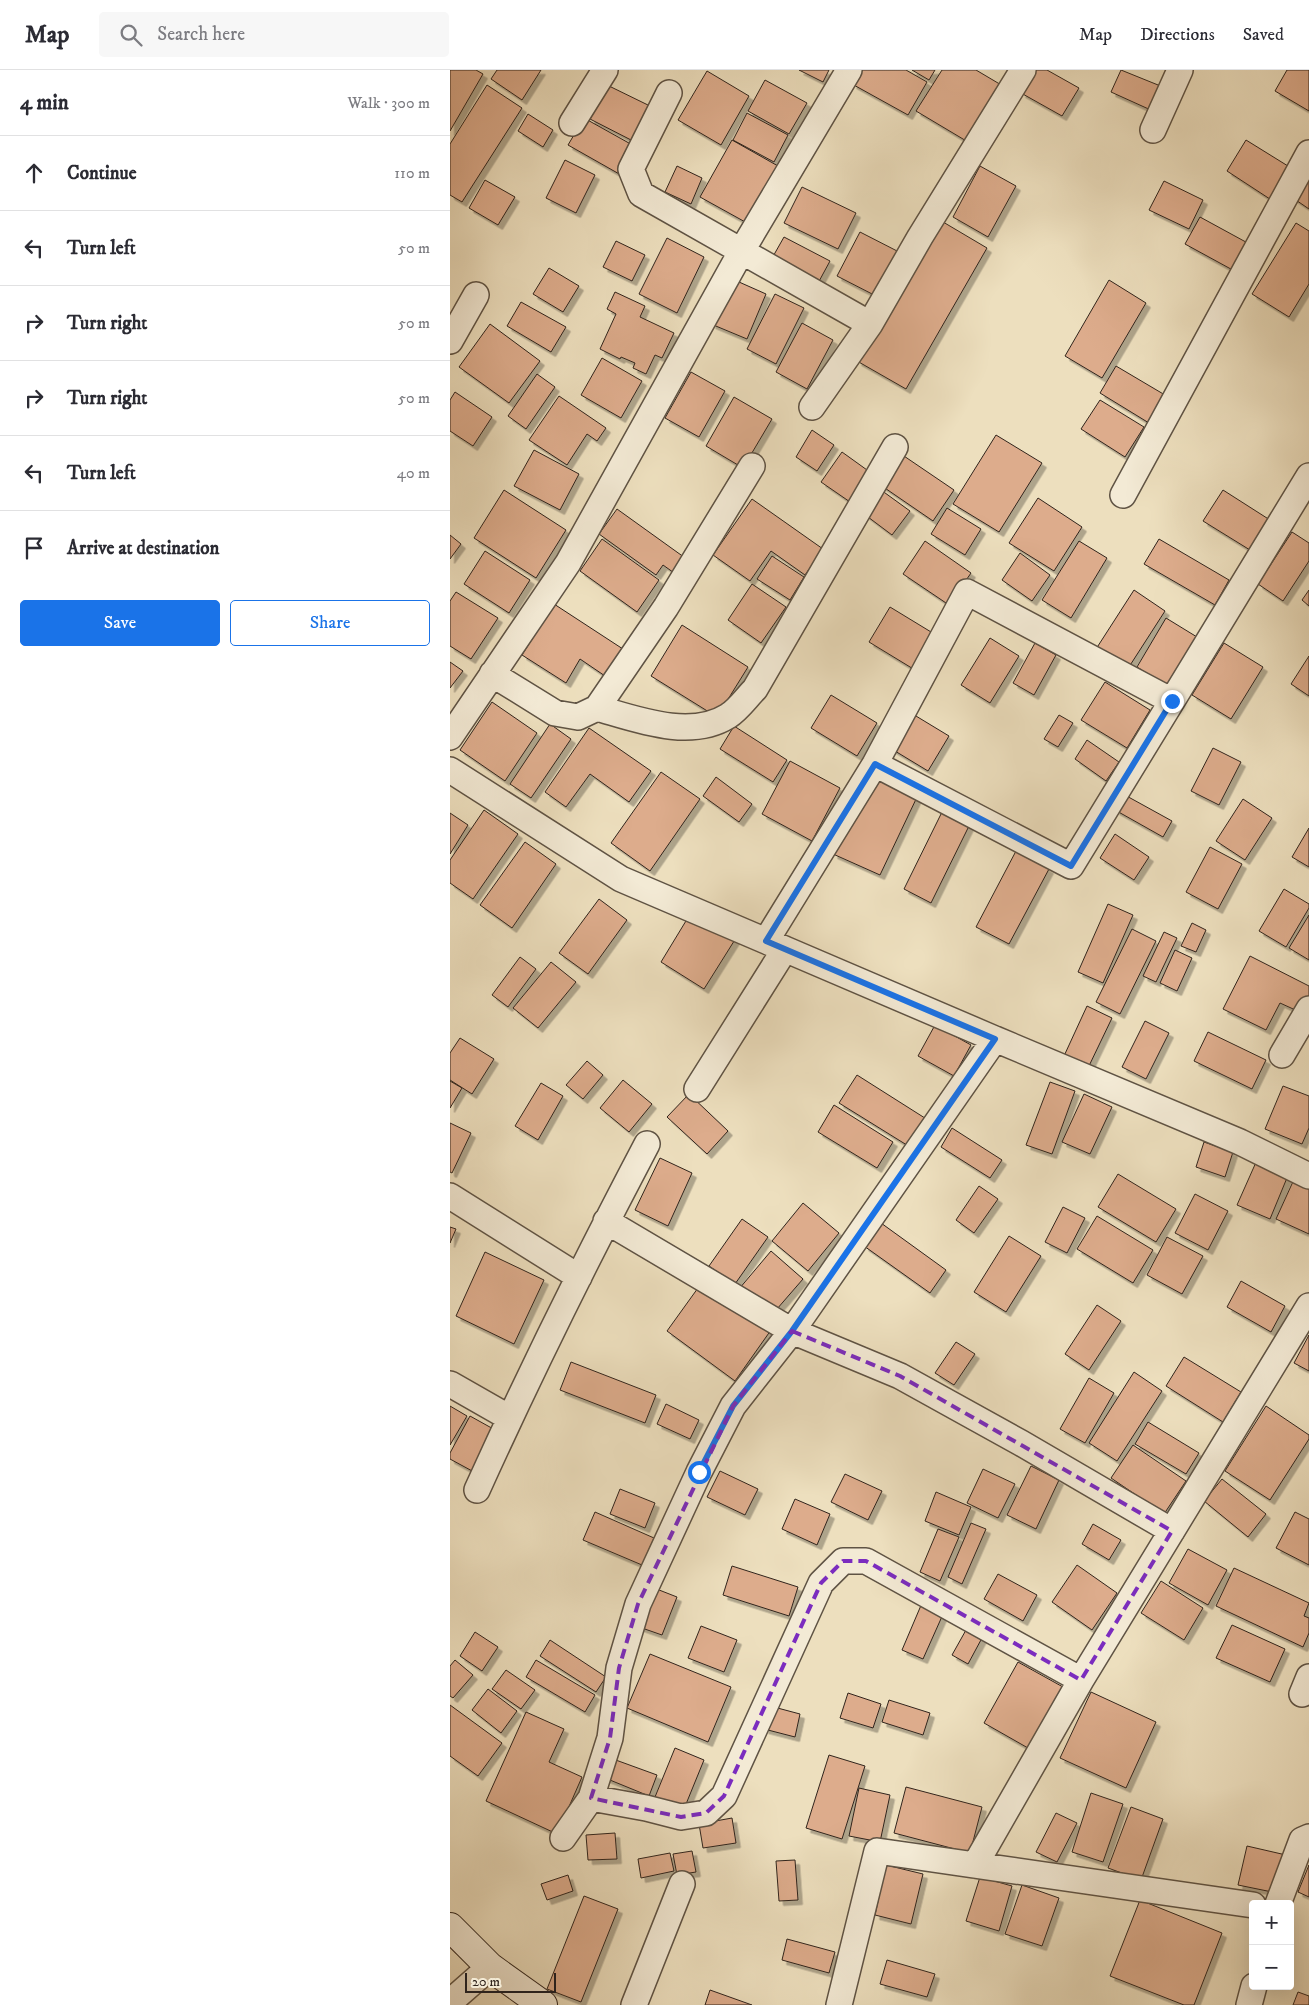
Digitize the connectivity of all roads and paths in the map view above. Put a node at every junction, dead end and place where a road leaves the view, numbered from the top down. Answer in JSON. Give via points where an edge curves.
{"nodes":[{"id":1,"x":605,"y":70,"type":"edge"},
{"id":2,"x":849,"y":70,"type":"edge"},
{"id":3,"x":1023,"y":70,"type":"edge"},
{"id":4,"x":1180,"y":70,"type":"edge"},
{"id":5,"x":668,"y":93,"type":"dead end"},
{"id":6,"x":572,"y":123,"type":"dead end"},
{"id":7,"x":1153,"y":130,"type":"dead end"},
{"id":8,"x":1309,"y":153,"type":"edge"},
{"id":9,"x":741,"y":252,"type":"junction"},
{"id":10,"x":476,"y":296,"type":"dead end"},
{"id":11,"x":870,"y":324,"type":"junction"},
{"id":12,"x":450,"y":340,"type":"edge"},
{"id":13,"x":812,"y":407,"type":"dead end"},
{"id":14,"x":895,"y":447,"type":"dead end"},
{"id":15,"x":752,"y":466,"type":"dead end"},
{"id":16,"x":1309,"y":476,"type":"edge"},
{"id":17,"x":1123,"y":495,"type":"dead end"},
{"id":18,"x":492,"y":674,"type":"junction"},
{"id":19,"x":1172,"y":701,"type":"junction"},
{"id":20,"x":597,"y":708,"type":"junction"},
{"id":21,"x":450,"y":737,"type":"edge"},
{"id":22,"x":875,"y":764,"type":"junction"},
{"id":23,"x":450,"y":770,"type":"edge"},
{"id":24,"x":775,"y":945,"type":"junction"},
{"id":25,"x":1309,"y":1009,"type":"edge"},
{"id":26,"x":995,"y":1039,"type":"junction"},
{"id":27,"x":1282,"y":1054,"type":"dead end"},
{"id":28,"x":697,"y":1089,"type":"dead end"},
{"id":29,"x":647,"y":1144,"type":"dead end"},
{"id":30,"x":1309,"y":1176,"type":"edge"},
{"id":31,"x":450,"y":1196,"type":"edge"},
{"id":32,"x":606,"y":1221,"type":"junction"},
{"id":33,"x":579,"y":1277,"type":"junction"},
{"id":34,"x":1309,"y":1306,"type":"edge"},
{"id":35,"x":792,"y":1331,"type":"junction"},
{"id":36,"x":450,"y":1384,"type":"edge"},
{"id":37,"x":510,"y":1418,"type":"junction"},
{"id":38,"x":477,"y":1490,"type":"dead end"},
{"id":39,"x":1172,"y":1531,"type":"junction"},
{"id":40,"x":1082,"y":1680,"type":"junction"},
{"id":41,"x":591,"y":1798,"type":"junction"},
{"id":42,"x":1309,"y":1837,"type":"edge"},
{"id":43,"x":563,"y":1838,"type":"dead end"},
{"id":44,"x":975,"y":1865,"type":"junction"},
{"id":45,"x":682,"y":1884,"type":"dead end"},
{"id":46,"x":1280,"y":1900,"type":"edge"},
{"id":47,"x":1249,"y":1904,"type":"edge"},
{"id":48,"x":450,"y":1927,"type":"edge"},
{"id":49,"x":490,"y":1966,"type":"junction"},
{"id":50,"x":1253,"y":1990,"type":"edge"},
{"id":51,"x":450,"y":2002,"type":"edge"},
{"id":52,"x":543,"y":2005,"type":"edge"},
{"id":53,"x":634,"y":2005,"type":"edge"},
{"id":54,"x":839,"y":2005,"type":"edge"},
{"id":55,"x":1249,"y":2005,"type":"edge"}],
"edges":[{"from":1,"to":6,"type":"street"},
{"from":2,"to":9,"type":"street"},
{"from":3,"to":11,"type":"street"},
{"from":4,"to":7,"type":"street"},
{"from":5,"to":9,"type":"street","via":[[630,170],[634,181],[642,194]]},
{"from":8,"to":17,"type":"street"},
{"from":9,"to":11,"type":"street"},
{"from":9,"to":18,"type":"street","via":[[568,563]]},
{"from":10,"to":12,"type":"street"},
{"from":11,"to":13,"type":"street"},
{"from":14,"to":20,"type":"street","via":[[755,689],[728,716],[696,728],[654,724]]},
{"from":15,"to":20,"type":"street","via":[[666,607]]},
{"from":16,"to":19,"type":"street"},
{"from":18,"to":20,"type":"street","via":[[555,713],[578,717]]},
{"from":18,"to":21,"type":"street"},
{"from":19,"to":22,"type":"street","via":[[1071,866]]},
{"from":19,"to":22,"type":"street","via":[[967,592]]},
{"from":22,"to":24,"type":"street"},
{"from":23,"to":24,"type":"street","via":[[621,879]]},
{"from":24,"to":26,"type":"street"},
{"from":24,"to":28,"type":"street"},
{"from":25,"to":27,"type":"street"},
{"from":26,"to":30,"type":"street","via":[[1240,1142]]},
{"from":26,"to":35,"type":"street"},
{"from":29,"to":32,"type":"street"},
{"from":31,"to":33,"type":"street"},
{"from":32,"to":33,"type":"street"},
{"from":32,"to":35,"type":"street"},
{"from":33,"to":37,"type":"street"},
{"from":34,"to":39,"type":"street"},
{"from":35,"to":39,"type":"street","via":[[900,1376]]},
{"from":35,"to":41,"type":"street","via":[[733,1406],[638,1604],[619,1668],[610,1738]]},
{"from":36,"to":37,"type":"street"},
{"from":37,"to":38,"type":"street"},
{"from":39,"to":40,"type":"street"},
{"from":40,"to":41,"type":"street","via":[[866,1561],[843,1562],[821,1583],[724,1796],[706,1813],[681,1817]]},
{"from":40,"to":44,"type":"street"},
{"from":41,"to":43,"type":"street"},
{"from":42,"to":46,"type":"street","via":[[1302,1840]]},
{"from":44,"to":47,"type":"street"},
{"from":44,"to":54,"type":"street","via":[[877,1851]]},
{"from":45,"to":53,"type":"street"},
{"from":48,"to":49,"type":"street"},
{"from":49,"to":51,"type":"street"},
{"from":49,"to":52,"type":"street"},
{"from":50,"to":55,"type":"street"}]}
